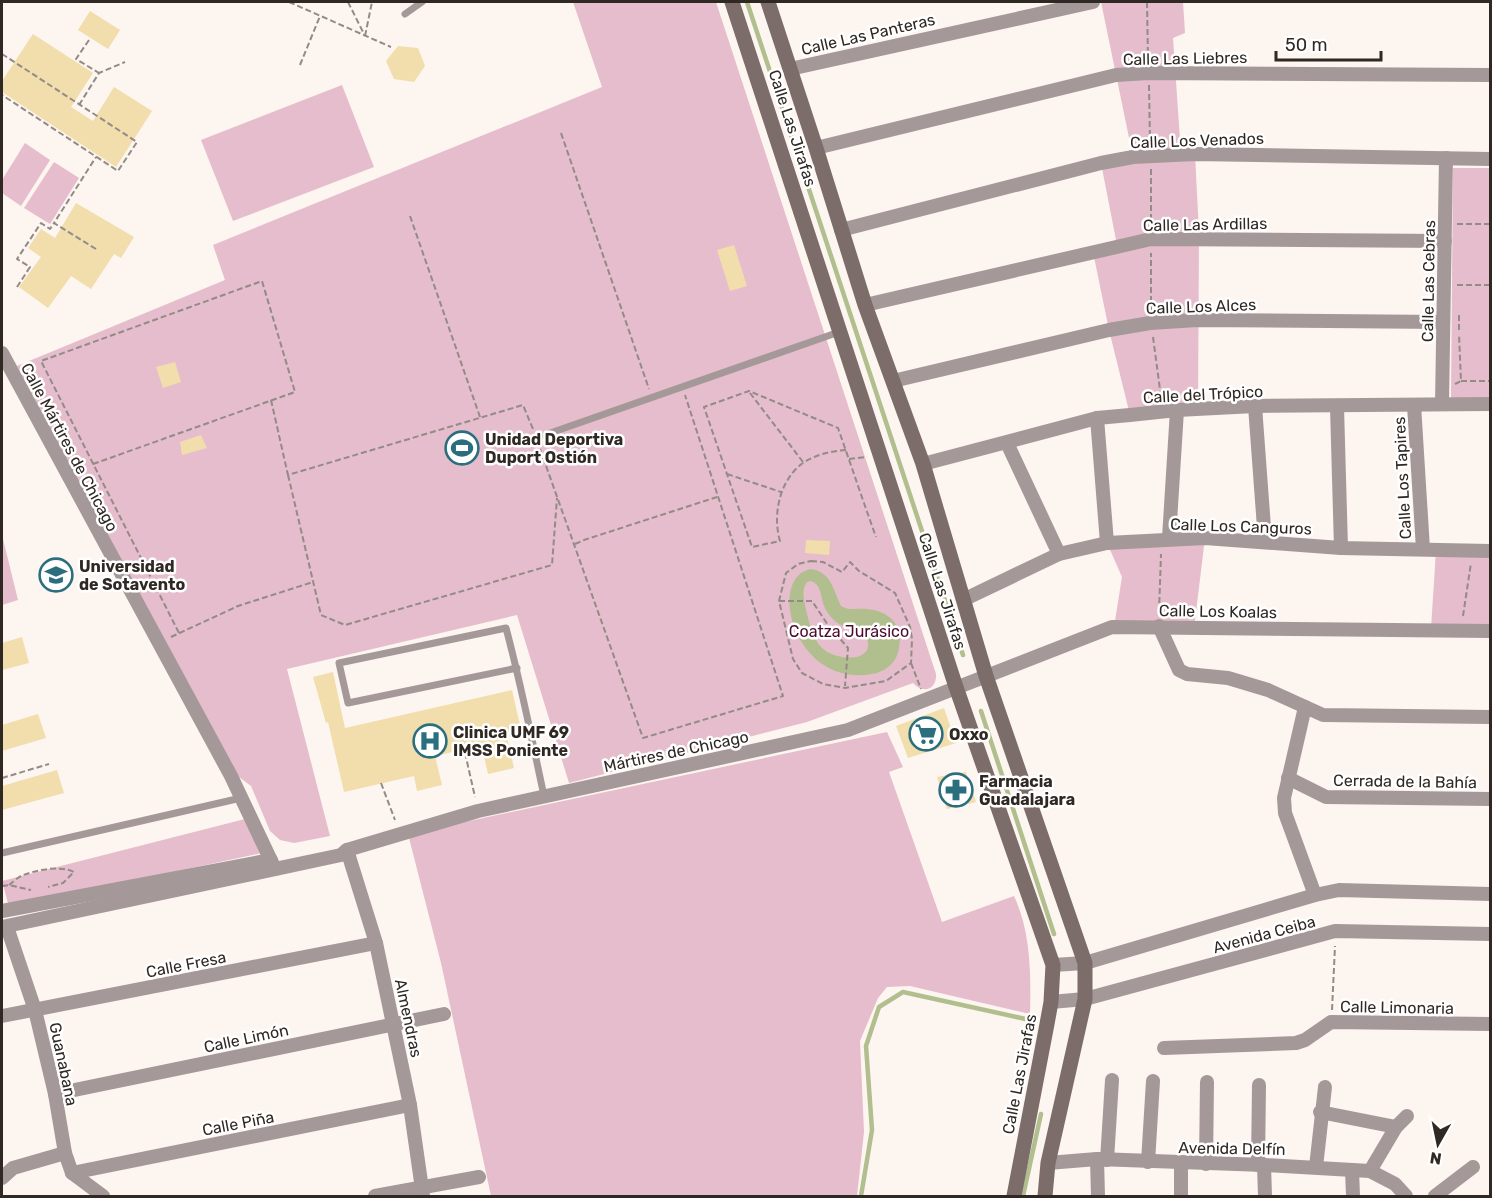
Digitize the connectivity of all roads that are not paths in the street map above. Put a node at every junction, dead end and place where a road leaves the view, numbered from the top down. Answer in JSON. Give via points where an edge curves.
{"nodes":[{"id":1,"x":422,"y":2,"type":"edge"},
{"id":2,"x":732,"y":2,"type":"edge"},
{"id":3,"x":768,"y":2,"type":"edge"},
{"id":4,"x":1093,"y":2,"type":"edge"},
{"id":5,"x":405,"y":14,"type":"dead end"},
{"id":6,"x":790,"y":69,"type":"junction"},
{"id":7,"x":1491,"y":75,"type":"edge"},
{"id":8,"x":816,"y":148,"type":"junction"},
{"id":9,"x":1446,"y":158,"type":"junction"},
{"id":10,"x":1491,"y":159,"type":"edge"},
{"id":11,"x":841,"y":230,"type":"junction"},
{"id":12,"x":1445,"y":241,"type":"junction"},
{"id":13,"x":865,"y":305,"type":"junction"},
{"id":14,"x":1443,"y":322,"type":"junction"},
{"id":15,"x":839,"y":332,"type":"junction"},
{"id":16,"x":2,"y":354,"type":"edge"},
{"id":17,"x":893,"y":381,"type":"junction"},
{"id":18,"x":1442,"y":404,"type":"junction"},
{"id":19,"x":1491,"y":404,"type":"edge"},
{"id":20,"x":1414,"y":405,"type":"junction"},
{"id":21,"x":1255,"y":406,"type":"junction"},
{"id":22,"x":1337,"y":406,"type":"junction"},
{"id":23,"x":1170,"y":411,"type":"junction"},
{"id":24,"x":1097,"y":418,"type":"junction"},
{"id":25,"x":536,"y":438,"type":"road end"},
{"id":26,"x":1007,"y":443,"type":"junction"},
{"id":27,"x":923,"y":464,"type":"junction"},
{"id":28,"x":1165,"y":539,"type":"junction"},
{"id":29,"x":1265,"y":541,"type":"junction"},
{"id":30,"x":1107,"y":543,"type":"junction"},
{"id":31,"x":1341,"y":548,"type":"junction"},
{"id":32,"x":1423,"y":549,"type":"junction"},
{"id":33,"x":1491,"y":551,"type":"edge"},
{"id":34,"x":1059,"y":554,"type":"junction"},
{"id":35,"x":964,"y":599,"type":"junction"},
{"id":36,"x":1159,"y":626,"type":"junction"},
{"id":37,"x":1491,"y":630,"type":"edge"},
{"id":38,"x":517,"y":668,"type":"junction"},
{"id":39,"x":986,"y":676,"type":"junction"},
{"id":40,"x":956,"y":687,"type":"junction"},
{"id":41,"x":1305,"y":707,"type":"junction"},
{"id":42,"x":1491,"y":717,"type":"edge"},
{"id":43,"x":1288,"y":778,"type":"junction"},
{"id":44,"x":544,"y":796,"type":"junction"},
{"id":45,"x":241,"y":798,"type":"junction"},
{"id":46,"x":1491,"y":799,"type":"edge"},
{"id":47,"x":347,"y":850,"type":"junction"},
{"id":48,"x":2,"y":853,"type":"edge"},
{"id":49,"x":273,"y":865,"type":"junction"},
{"id":50,"x":1315,"y":894,"type":"junction"},
{"id":51,"x":1491,"y":894,"type":"edge"},
{"id":52,"x":2,"y":911,"type":"edge"},
{"id":53,"x":4,"y":927,"type":"edge"},
{"id":54,"x":1491,"y":934,"type":"edge"},
{"id":55,"x":376,"y":943,"type":"junction"},
{"id":56,"x":1085,"y":963,"type":"junction"},
{"id":57,"x":1053,"y":965,"type":"junction"},
{"id":58,"x":1085,"y":999,"type":"junction"},
{"id":59,"x":1051,"y":1002,"type":"junction"},
{"id":60,"x":35,"y":1010,"type":"junction"},
{"id":61,"x":444,"y":1014,"type":"dead end"},
{"id":62,"x":2,"y":1016,"type":"edge"},
{"id":63,"x":393,"y":1024,"type":"junction"},
{"id":64,"x":1491,"y":1024,"type":"edge"},
{"id":65,"x":1164,"y":1048,"type":"dead end"},
{"id":66,"x":1112,"y":1080,"type":"dead end"},
{"id":67,"x":1153,"y":1081,"type":"dead end"},
{"id":68,"x":1207,"y":1082,"type":"dead end"},
{"id":69,"x":1259,"y":1085,"type":"dead end"},
{"id":70,"x":1324,"y":1087,"type":"dead end"},
{"id":71,"x":55,"y":1094,"type":"junction"},
{"id":72,"x":410,"y":1105,"type":"junction"},
{"id":73,"x":1320,"y":1112,"type":"junction"},
{"id":74,"x":1407,"y":1116,"type":"dead end"},
{"id":75,"x":1396,"y":1127,"type":"junction"},
{"id":76,"x":65,"y":1153,"type":"junction"},
{"id":77,"x":1102,"y":1160,"type":"junction"},
{"id":78,"x":1148,"y":1162,"type":"junction"},
{"id":79,"x":1048,"y":1163,"type":"junction"},
{"id":80,"x":1181,"y":1163,"type":"junction"},
{"id":81,"x":1206,"y":1164,"type":"junction"},
{"id":82,"x":1261,"y":1165,"type":"junction"},
{"id":83,"x":1316,"y":1167,"type":"junction"},
{"id":84,"x":1473,"y":1167,"type":"dead end"},
{"id":85,"x":1352,"y":1170,"type":"junction"},
{"id":86,"x":1370,"y":1171,"type":"junction"},
{"id":87,"x":72,"y":1173,"type":"junction"},
{"id":88,"x":479,"y":1177,"type":"dead end"},
{"id":89,"x":2,"y":1178,"type":"edge"},
{"id":90,"x":422,"y":1192,"type":"edge"},
{"id":91,"x":103,"y":1197,"type":"edge"},
{"id":92,"x":375,"y":1197,"type":"edge"},
{"id":93,"x":1014,"y":1197,"type":"edge"},
{"id":94,"x":1044,"y":1197,"type":"edge"},
{"id":95,"x":1098,"y":1197,"type":"edge"},
{"id":96,"x":1181,"y":1197,"type":"edge"},
{"id":97,"x":1265,"y":1197,"type":"edge"},
{"id":98,"x":1353,"y":1197,"type":"edge"},
{"id":99,"x":1406,"y":1197,"type":"edge"},
{"id":100,"x":1435,"y":1197,"type":"edge"}],
"edges":[{"from":1,"to":5,"type":"lane"},
{"from":2,"to":15,"type":"main road","name":"Calle Las Jirafas"},
{"from":3,"to":6,"type":"main road","name":"Calle Las Jirafas"},
{"from":4,"to":6,"type":"street","name":"Calle Las Panteras"},
{"from":6,"to":8,"type":"main road","name":"Calle Las Jirafas"},
{"from":7,"to":8,"type":"street","name":"Calle Las Liebres","via":[[1116,75]]},
{"from":8,"to":11,"type":"main road","name":"Calle Las Jirafas"},
{"from":9,"to":10,"type":"street","name":"Calle Los Venados"},
{"from":9,"to":11,"type":"street","name":"Calle Los Venados","via":[[1150,155],[1101,163]]},
{"from":9,"to":12,"type":"street","name":"Calle Las Cebras"},
{"from":11,"to":13,"type":"main road","name":"Calle Las Jirafas"},
{"from":12,"to":13,"type":"street","name":"Calle Las Ardillas","via":[[1151,239]]},
{"from":12,"to":14,"type":"street","name":"Calle Las Cebras"},
{"from":13,"to":17,"type":"main road","name":"Calle Las Jirafas"},
{"from":14,"to":17,"type":"street","name":"Calle Los Alces","via":[[1150,323]]},
{"from":14,"to":18,"type":"street","name":"Calle Las Cebras"},
{"from":15,"to":25,"type":"lane"},
{"from":15,"to":40,"type":"main road","name":"Calle Las Jirafas"},
{"from":16,"to":45,"type":"street","name":"Calle Mártires de Chicago"},
{"from":17,"to":27,"type":"main road","name":"Calle Las Jirafas"},
{"from":18,"to":19,"type":"street","name":"Calle del Trópico"},
{"from":18,"to":20,"type":"street","name":"Calle del Trópico"},
{"from":20,"to":22,"type":"street","name":"Calle del Trópico"},
{"from":20,"to":32,"type":"street","name":"Calle Los Tapires"},
{"from":21,"to":22,"type":"street","name":"Calle del Trópico"},
{"from":21,"to":23,"type":"street","name":"Calle del Trópico"},
{"from":21,"to":29,"type":"street"},
{"from":22,"to":31,"type":"street"},
{"from":23,"to":24,"type":"street","name":"Calle del Trópico"},
{"from":23,"to":28,"type":"street"},
{"from":24,"to":26,"type":"street","name":"Calle del Trópico"},
{"from":24,"to":30,"type":"street"},
{"from":26,"to":27,"type":"street","name":"Calle del Trópico"},
{"from":26,"to":34,"type":"street"},
{"from":27,"to":35,"type":"main road","name":"Calle Las Jirafas"},
{"from":28,"to":29,"type":"street","name":"Calle Los Canguros"},
{"from":28,"to":30,"type":"street","name":"Calle Los Canguros"},
{"from":29,"to":31,"type":"street","name":"Calle Los Canguros"},
{"from":30,"to":34,"type":"street","name":"Calle Los Canguros"},
{"from":31,"to":32,"type":"street","name":"Calle Los Canguros"},
{"from":32,"to":33,"type":"street","name":"Calle Los Canguros"},
{"from":34,"to":35,"type":"street","name":"Calle Los Canguros"},
{"from":35,"to":39,"type":"main road","name":"Calle Las Jirafas"},
{"from":36,"to":37,"type":"street","name":"Calle Los Koalas"},
{"from":36,"to":39,"type":"street","name":"Calle Los Koalas","via":[[1112,627]]},
{"from":36,"to":41,"type":"street","via":[[1179,670],[1186,674],[1228,678]]},
{"from":38,"to":38,"type":"lane","via":[[506,628],[339,663],[348,703]]},
{"from":38,"to":44,"type":"lane"},
{"from":39,"to":40,"type":"street","name":"Calle Los Koalas"},
{"from":39,"to":56,"type":"main road","name":"Calle Las Jirafas"},
{"from":40,"to":44,"type":"street","name":"Mártires de Chicago","via":[[848,730]]},
{"from":40,"to":57,"type":"main road","name":"Calle Las Jirafas"},
{"from":41,"to":42,"type":"street","via":[[1323,715]]},
{"from":41,"to":43,"type":"street"},
{"from":43,"to":46,"type":"street","name":"Cerrada de la Bahía","via":[[1326,797]]},
{"from":43,"to":50,"type":"street","via":[[1285,813]]},
{"from":44,"to":47,"type":"street","name":"Mártires de Chicago"},
{"from":45,"to":48,"type":"lane"},
{"from":45,"to":49,"type":"street"},
{"from":47,"to":49,"type":"street","via":[[342,855]]},
{"from":47,"to":55,"type":"street","name":"Almendras"},
{"from":49,"to":52,"type":"street"},
{"from":49,"to":53,"type":"street"},
{"from":50,"to":51,"type":"street","name":"Avenida Ceiba","via":[[1339,890]]},
{"from":50,"to":56,"type":"street","name":"Avenida Ceiba"},
{"from":53,"to":60,"type":"street","name":"Guanabana"},
{"from":54,"to":58,"type":"street","name":"Avenida Ceiba","via":[[1335,932]]},
{"from":55,"to":60,"type":"street","name":"Calle Fresa"},
{"from":55,"to":63,"type":"street","name":"Almendras"},
{"from":56,"to":57,"type":"street","name":"Avenida Ceiba"},
{"from":56,"to":58,"type":"main road","name":"Calle Las Jirafas"},
{"from":57,"to":59,"type":"main road","name":"Calle Las Jirafas"},
{"from":58,"to":59,"type":"street","name":"Avenida Ceiba"},
{"from":58,"to":79,"type":"main road","name":"Calle Las Jirafas"},
{"from":59,"to":93,"type":"main road","name":"Calle Las Jirafas"},
{"from":60,"to":62,"type":"street","name":"Calle Fresa"},
{"from":60,"to":71,"type":"street","name":"Guanabana"},
{"from":61,"to":63,"type":"street","name":"Calle Limón"},
{"from":63,"to":71,"type":"street","name":"Calle Limón"},
{"from":63,"to":72,"type":"street","name":"Almendras"},
{"from":64,"to":65,"type":"street","name":"Calle Limonaria","via":[[1331,1022],[1296,1043]]},
{"from":66,"to":77,"type":"street"},
{"from":67,"to":78,"type":"street"},
{"from":68,"to":81,"type":"street"},
{"from":69,"to":82,"type":"street"},
{"from":70,"to":73,"type":"street"},
{"from":71,"to":76,"type":"street","name":"Guanabana"},
{"from":72,"to":87,"type":"street","name":"Calle Piña"},
{"from":72,"to":90,"type":"street","name":"Almendras"},
{"from":73,"to":75,"type":"street"},
{"from":73,"to":83,"type":"street"},
{"from":74,"to":75,"type":"street"},
{"from":75,"to":86,"type":"street"},
{"from":76,"to":87,"type":"street","name":"Guanabana"},
{"from":76,"to":89,"type":"street","via":[[13,1168]]},
{"from":77,"to":78,"type":"street","name":"Avenida Delfín"},
{"from":77,"to":79,"type":"street","name":"Avenida Delfín"},
{"from":77,"to":95,"type":"street"},
{"from":78,"to":80,"type":"street","name":"Avenida Delfín"},
{"from":79,"to":94,"type":"main road","name":"Calle Las Jirafas"},
{"from":80,"to":81,"type":"street","name":"Avenida Delfín"},
{"from":80,"to":96,"type":"street"},
{"from":81,"to":82,"type":"street","name":"Avenida Delfín"},
{"from":82,"to":83,"type":"street","name":"Avenida Delfín"},
{"from":82,"to":97,"type":"street"},
{"from":83,"to":85,"type":"street","name":"Avenida Delfín"},
{"from":84,"to":100,"type":"street"},
{"from":85,"to":86,"type":"street","name":"Avenida Delfín"},
{"from":85,"to":98,"type":"street"},
{"from":86,"to":99,"type":"street","name":"Avenida Delfín","via":[[1395,1185]]},
{"from":87,"to":91,"type":"street"},
{"from":88,"to":90,"type":"street"},
{"from":90,"to":92,"type":"street"}]}
